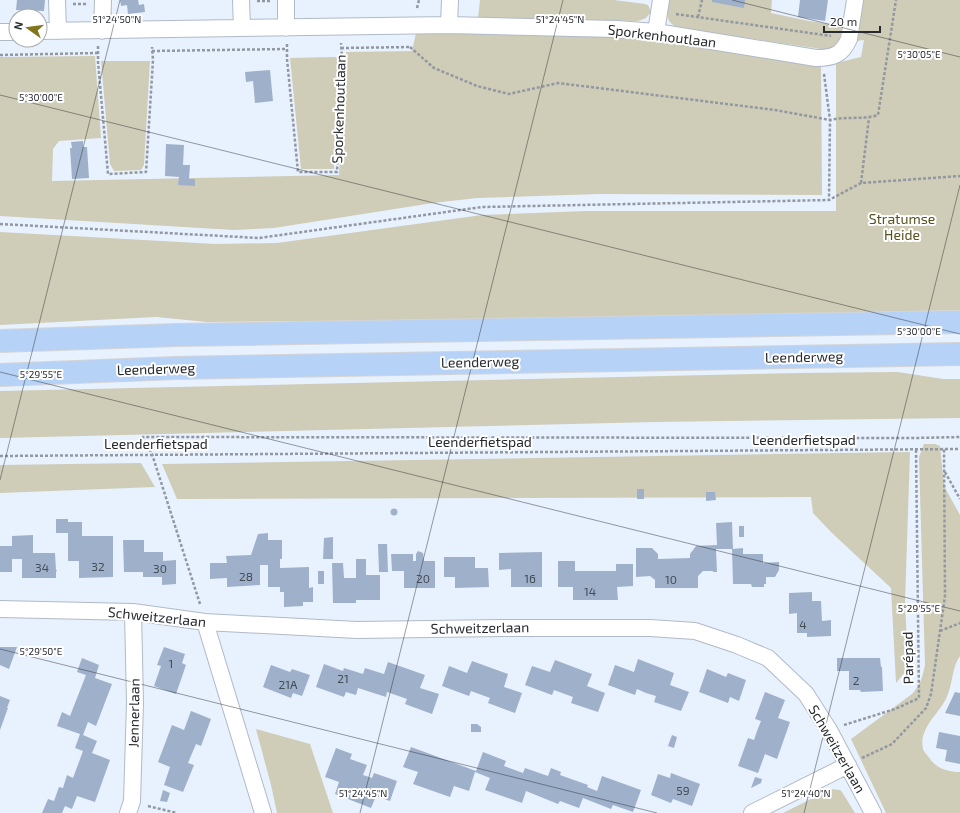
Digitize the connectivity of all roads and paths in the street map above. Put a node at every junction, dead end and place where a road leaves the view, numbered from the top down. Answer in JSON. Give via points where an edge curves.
{"nodes":[{"id":1,"x":450,"y":0,"type":"edge"},
{"id":2,"x":702,"y":0,"type":"edge"},
{"id":3,"x":855,"y":0,"type":"edge"},
{"id":4,"x":896,"y":0,"type":"edge"},
{"id":5,"x":241,"y":1,"type":"edge"},
{"id":6,"x":286,"y":1,"type":"edge"},
{"id":7,"x":57,"y":2,"type":"edge"},
{"id":8,"x":102,"y":2,"type":"edge"},
{"id":9,"x":657,"y":3,"type":"edge"},
{"id":10,"x":698,"y":17,"type":"junction"},
{"id":11,"x":449,"y":25,"type":"junction"},
{"id":12,"x":340,"y":27,"type":"junction"},
{"id":13,"x":242,"y":28,"type":"junction"},
{"id":14,"x":286,"y":28,"type":"junction"},
{"id":15,"x":150,"y":30,"type":"junction"},
{"id":16,"x":48,"y":31,"type":"edge"},
{"id":17,"x":58,"y":31,"type":"junction"},
{"id":18,"x":100,"y":31,"type":"junction"},
{"id":19,"x":656,"y":32,"type":"junction"},
{"id":20,"x":694,"y":38,"type":"junction"},
{"id":21,"x":849,"y":38,"type":"junction"},
{"id":22,"x":410,"y":47,"type":"dead end"},
{"id":23,"x":288,"y":49,"type":"junction"},
{"id":24,"x":152,"y":51,"type":"junction"},
{"id":25,"x":98,"y":53,"type":"junction"},
{"id":26,"x":0,"y":55,"type":"edge"},
{"id":27,"x":837,"y":55,"type":"junction"},
{"id":28,"x":869,"y":118,"type":"junction"},
{"id":29,"x":830,"y":120,"type":"junction"},
{"id":30,"x":960,"y":176,"type":"edge"},
{"id":31,"x":861,"y":183,"type":"junction"},
{"id":32,"x":829,"y":200,"type":"junction"},
{"id":33,"x":0,"y":224,"type":"edge"},
{"id":34,"x":960,"y":322,"type":"edge"},
{"id":35,"x":0,"y":341,"type":"edge"},
{"id":36,"x":960,"y":354,"type":"edge"},
{"id":37,"x":0,"y":375,"type":"edge"},
{"id":38,"x":960,"y":437,"type":"edge"},
{"id":39,"x":944,"y":449,"type":"junction"},
{"id":40,"x":960,"y":449,"type":"edge"},
{"id":41,"x":916,"y":450,"type":"junction"},
{"id":42,"x":152,"y":454,"type":"junction"},
{"id":43,"x":0,"y":456,"type":"edge"},
{"id":44,"x":944,"y":472,"type":"junction"},
{"id":45,"x":960,"y":499,"type":"edge"},
{"id":46,"x":0,"y":609,"type":"edge"},
{"id":47,"x":133,"y":612,"type":"junction"},
{"id":48,"x":205,"y":622,"type":"junction"},
{"id":49,"x":960,"y":623,"type":"edge"},
{"id":50,"x":939,"y":632,"type":"junction"},
{"id":51,"x":829,"y":730,"type":"junction"},
{"id":52,"x":848,"y":764,"type":"junction"},
{"id":53,"x":130,"y":807,"type":"edge"},
{"id":54,"x":177,"y":813,"type":"edge"},
{"id":55,"x":263,"y":813,"type":"edge"},
{"id":56,"x":752,"y":813,"type":"edge"},
{"id":57,"x":873,"y":813,"type":"edge"}],
"edges":[{"from":1,"to":11,"type":"street"},
{"from":2,"to":10,"type":"path"},
{"from":3,"to":21,"type":"street"},
{"from":4,"to":28,"type":"path","via":[[878,114]]},
{"from":5,"to":6,"type":"path"},
{"from":5,"to":13,"type":"street"},
{"from":6,"to":14,"type":"street"},
{"from":7,"to":8,"type":"path"},
{"from":7,"to":17,"type":"street"},
{"from":8,"to":18,"type":"street"},
{"from":9,"to":10,"type":"path","name":"Sporkenhoutlaan"},
{"from":9,"to":19,"type":"street"},
{"from":10,"to":20,"type":"path"},
{"from":10,"to":21,"type":"path","name":"Sporkenhoutlaan"},
{"from":11,"to":12,"type":"street","name":"Sporkenhoutlaan"},
{"from":11,"to":19,"type":"street","name":"Sporkenhoutlaan"},
{"from":12,"to":14,"type":"street","name":"Sporkenhoutlaan"},
{"from":12,"to":23,"type":"path","name":"Sporkenhoutlaan","via":[[342,58],[337,172],[298,172]]},
{"from":13,"to":14,"type":"street","name":"Sporkenhoutlaan"},
{"from":13,"to":15,"type":"street","name":"Sporkenhoutlaan"},
{"from":14,"to":23,"type":"path","name":"Sporkenhoutlaan"},
{"from":15,"to":18,"type":"street","name":"Sporkenhoutlaan"},
{"from":15,"to":24,"type":"path"},
{"from":16,"to":17,"type":"street","name":"Sporkenhoutlaan"},
{"from":17,"to":18,"type":"street","name":"Sporkenhoutlaan"},
{"from":18,"to":25,"type":"path"},
{"from":19,"to":20,"type":"street","name":"Sporkenhoutlaan"},
{"from":20,"to":27,"type":"street","name":"Sporkenhoutlaan","via":[[816,58]]},
{"from":21,"to":27,"type":"street"},
{"from":22,"to":29,"type":"path","via":[[434,68],[477,86],[509,94],[558,83],[776,110]]},
{"from":23,"to":24,"type":"path"},
{"from":24,"to":25,"type":"path","via":[[146,172],[108,174]]},
{"from":25,"to":26,"type":"path"},
{"from":27,"to":29,"type":"path","via":[[823,62]]},
{"from":28,"to":29,"type":"path"},
{"from":28,"to":31,"type":"path"},
{"from":29,"to":32,"type":"path"},
{"from":30,"to":31,"type":"path"},
{"from":31,"to":32,"type":"path"},
{"from":32,"to":33,"type":"path","via":[[482,207],[259,238]]},
{"from":34,"to":35,"type":"main road","via":[[176,335]]},
{"from":36,"to":37,"type":"main road","name":"Leenderweg","via":[[184,367]]},
{"from":38,"to":42,"type":"path","via":[[143,437]]},
{"from":39,"to":40,"type":"path","name":"Leenderfietspad"},
{"from":39,"to":41,"type":"path","name":"Leenderfietspad"},
{"from":39,"to":44,"type":"path"},
{"from":41,"to":42,"type":"path","name":"Leenderfietspad"},
{"from":41,"to":51,"type":"path","name":"Parépad","via":[[919,698],[895,709]]},
{"from":42,"to":43,"type":"path","name":"Leenderfietspad"},
{"from":42,"to":48,"type":"path"},
{"from":44,"to":45,"type":"path"},
{"from":44,"to":50,"type":"path","via":[[945,596]]},
{"from":46,"to":47,"type":"street","name":"Schweitzerlaan"},
{"from":47,"to":48,"type":"street","name":"Schweitzerlaan"},
{"from":47,"to":53,"type":"street","name":"Jennerlaan","via":[[135,703]]},
{"from":48,"to":51,"type":"street","name":"Schweitzerlaan","via":[[357,630],[650,628],[695,631],[768,658],[806,694]]},
{"from":48,"to":55,"type":"street"},
{"from":49,"to":50,"type":"path"},
{"from":50,"to":52,"type":"path","via":[[931,694],[926,708],[892,744]]},
{"from":51,"to":52,"type":"street","name":"Schweitzerlaan"},
{"from":52,"to":56,"type":"street"},
{"from":52,"to":57,"type":"street","name":"Schweitzerlaan"},
{"from":53,"to":54,"type":"path"}]}
